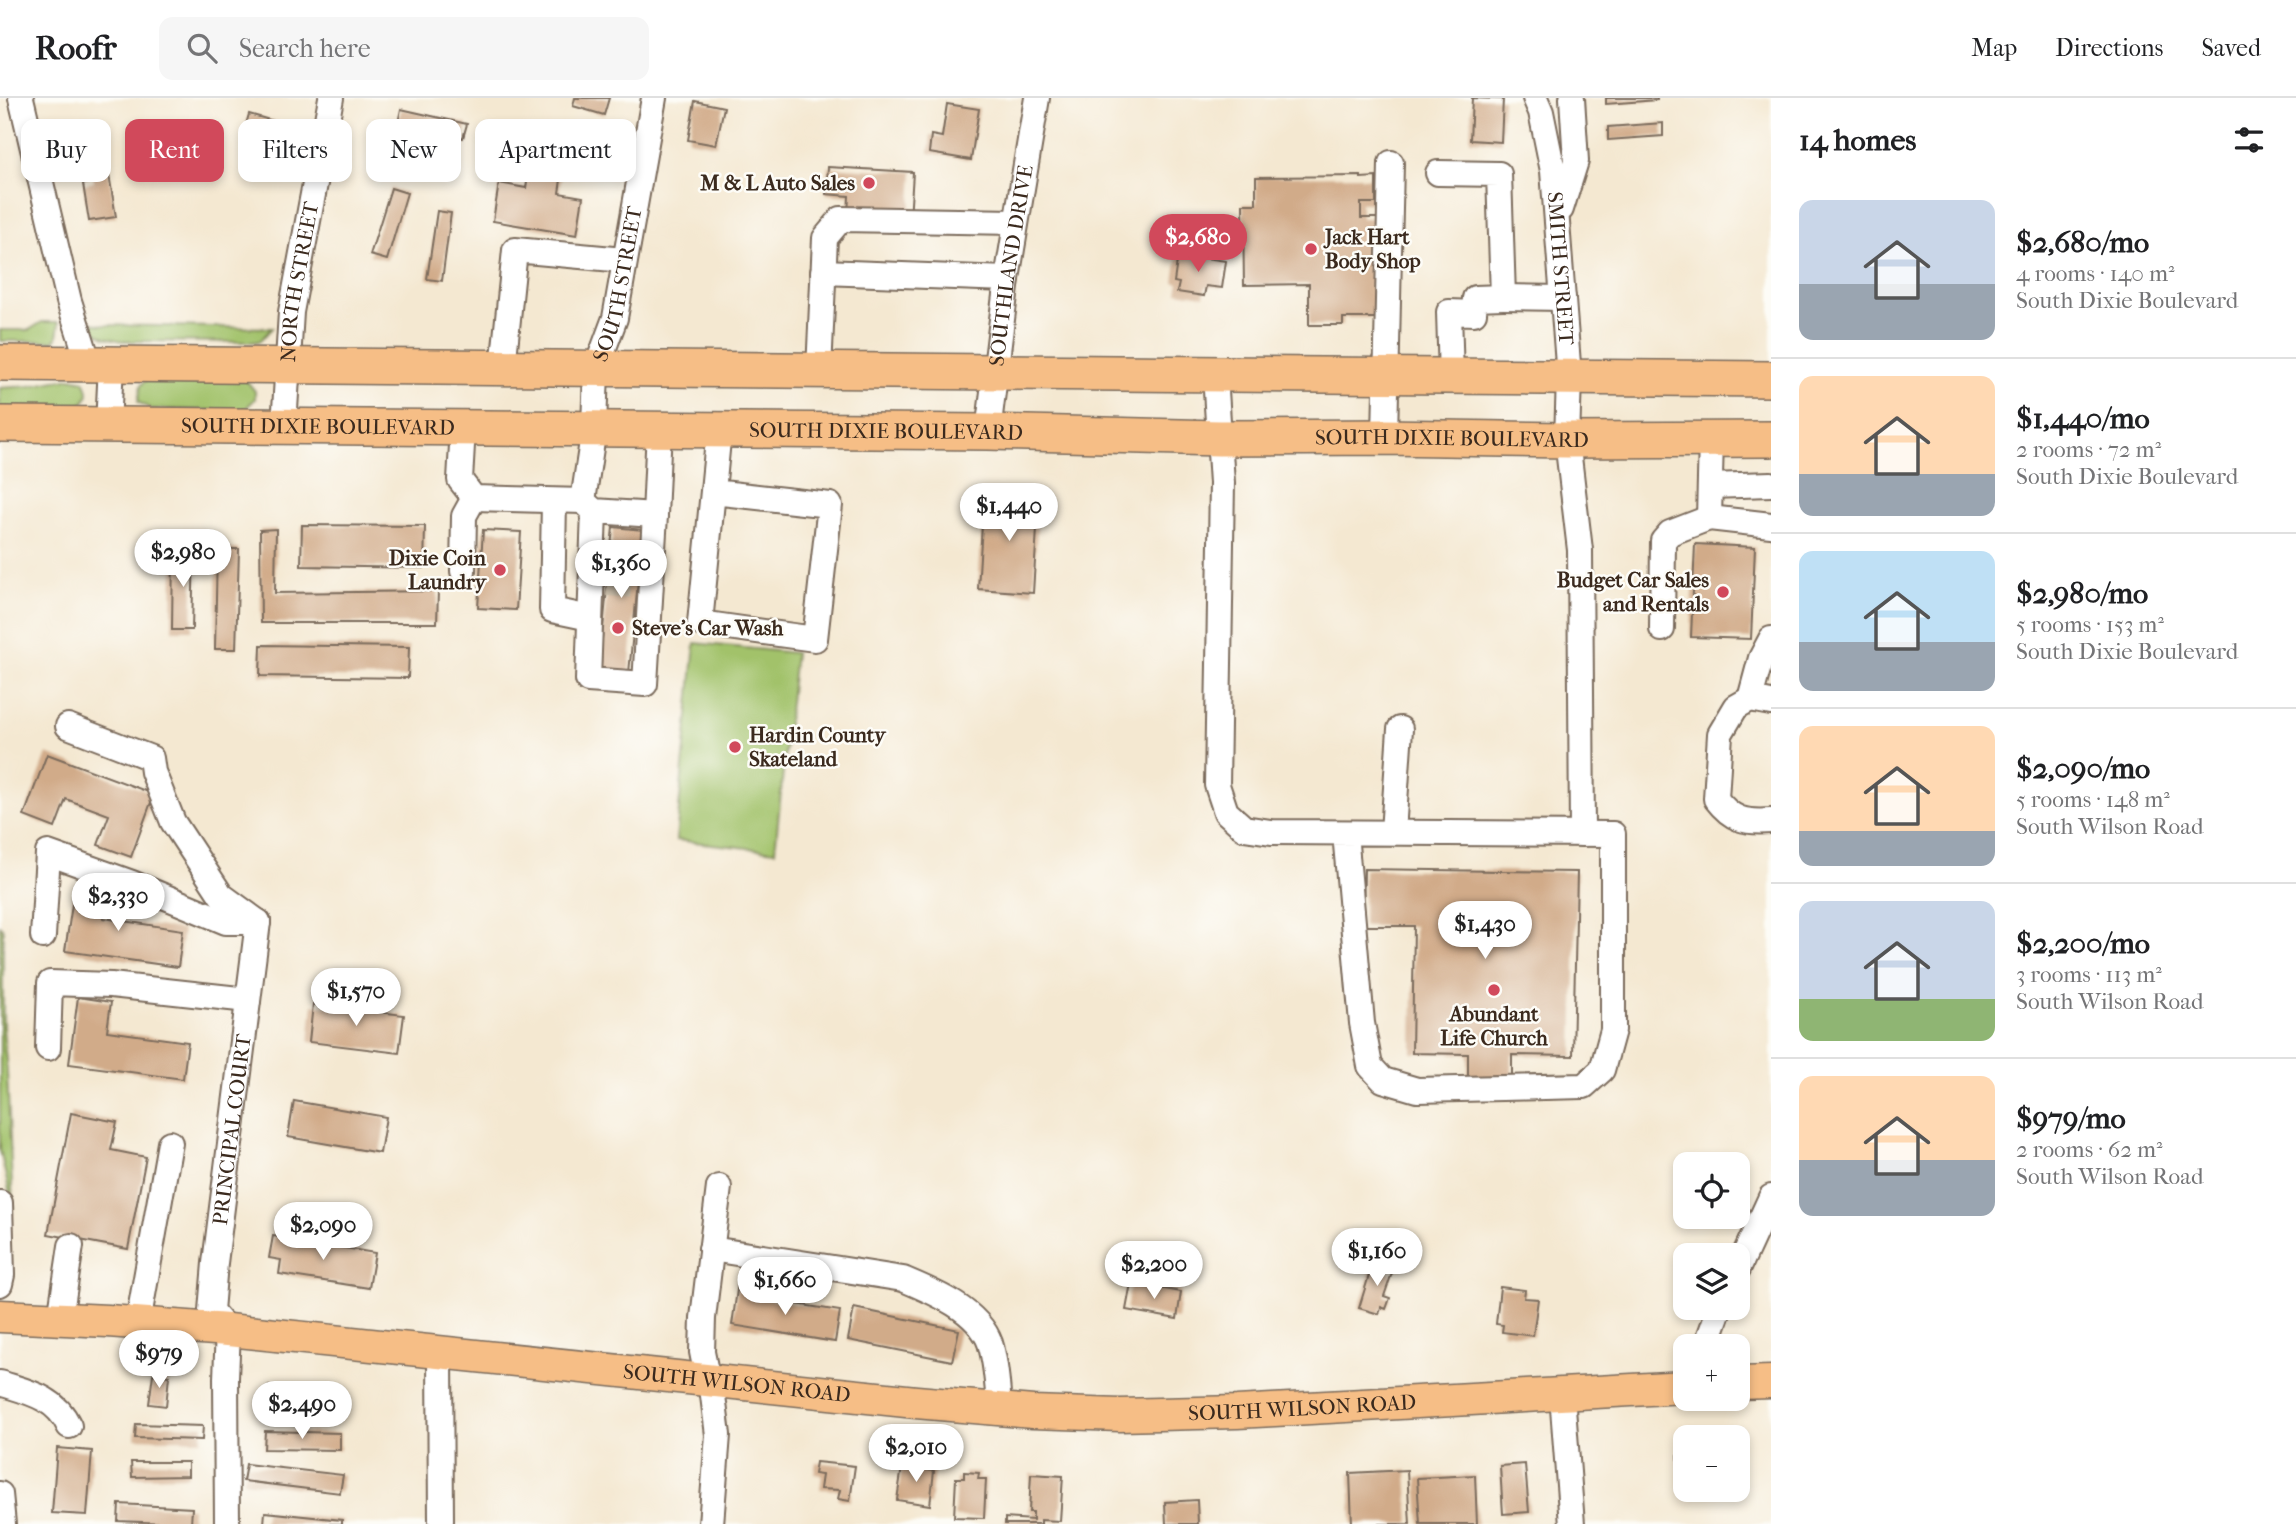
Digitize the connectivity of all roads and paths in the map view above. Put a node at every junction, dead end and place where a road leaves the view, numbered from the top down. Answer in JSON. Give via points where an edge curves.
{"nodes":[{"id":1,"x":331,"y":98,"type":"edge"},
{"id":2,"x":654,"y":98,"type":"edge"},
{"id":3,"x":1037,"y":98,"type":"edge"},
{"id":4,"x":1535,"y":98,"type":"edge"},
{"id":5,"x":1572,"y":98,"type":"edge"},
{"id":6,"x":24,"y":103,"type":"edge"},
{"id":7,"x":1391,"y":163,"type":"dead end"},
{"id":8,"x":1438,"y":173,"type":"dead end"},
{"id":9,"x":1016,"y":222,"type":"junction"},
{"id":10,"x":1557,"y":223,"type":"junction"},
{"id":11,"x":624,"y":260,"type":"junction"},
{"id":12,"x":823,"y":272,"type":"junction"},
{"id":13,"x":1007,"y":279,"type":"junction"},
{"id":14,"x":1503,"y":297,"type":"junction"},
{"id":15,"x":1563,"y":298,"type":"junction"},
{"id":16,"x":0,"y":363,"type":"edge"},
{"id":17,"x":100,"y":364,"type":"junction"},
{"id":18,"x":286,"y":366,"type":"junction"},
{"id":19,"x":503,"y":368,"type":"junction"},
{"id":20,"x":596,"y":369,"type":"junction"},
{"id":21,"x":819,"y":371,"type":"junction"},
{"id":22,"x":995,"y":373,"type":"junction"},
{"id":23,"x":1214,"y":375,"type":"junction"},
{"id":24,"x":1386,"y":377,"type":"junction"},
{"id":25,"x":1569,"y":377,"type":"junction"},
{"id":26,"x":1451,"y":378,"type":"junction"},
{"id":27,"x":1771,"y":379,"type":"edge"},
{"id":28,"x":0,"y":424,"type":"edge"},
{"id":29,"x":108,"y":426,"type":"junction"},
{"id":30,"x":284,"y":426,"type":"junction"},
{"id":31,"x":463,"y":427,"type":"junction"},
{"id":32,"x":594,"y":428,"type":"junction"},
{"id":33,"x":660,"y":429,"type":"junction"},
{"id":34,"x":719,"y":430,"type":"junction"},
{"id":35,"x":988,"y":432,"type":"junction"},
{"id":36,"x":1385,"y":437,"type":"junction"},
{"id":37,"x":1219,"y":438,"type":"junction"},
{"id":38,"x":1711,"y":438,"type":"junction"},
{"id":39,"x":1771,"y":439,"type":"edge"},
{"id":40,"x":1567,"y":440,"type":"junction"},
{"id":41,"x":1771,"y":484,"type":"edge"},
{"id":42,"x":1710,"y":486,"type":"junction"},
{"id":43,"x":713,"y":492,"type":"junction"},
{"id":44,"x":474,"y":498,"type":"junction"},
{"id":45,"x":554,"y":501,"type":"junction"},
{"id":46,"x":588,"y":506,"type":"junction"},
{"id":47,"x":655,"y":515,"type":"junction"},
{"id":48,"x":1709,"y":518,"type":"junction"},
{"id":49,"x":1771,"y":525,"type":"edge"},
{"id":50,"x":463,"y":571,"type":"dead end"},
{"id":51,"x":552,"y":581,"type":"junction"},
{"id":52,"x":599,"y":583,"type":"junction"},
{"id":53,"x":590,"y":618,"type":"junction"},
{"id":54,"x":1662,"y":629,"type":"dead end"},
{"id":55,"x":1771,"y":639,"type":"edge"},
{"id":56,"x":1761,"y":701,"type":"edge"},
{"id":57,"x":68,"y":726,"type":"dead end"},
{"id":58,"x":1400,"y":729,"type":"dead end"},
{"id":59,"x":1771,"y":821,"type":"edge"},
{"id":60,"x":1393,"y":832,"type":"junction"},
{"id":61,"x":1345,"y":833,"type":"junction"},
{"id":62,"x":1582,"y":834,"type":"junction"},
{"id":63,"x":258,"y":922,"type":"junction"},
{"id":64,"x":43,"y":936,"type":"dead end"},
{"id":65,"x":248,"y":1000,"type":"junction"},
{"id":66,"x":48,"y":1048,"type":"dead end"},
{"id":67,"x":170,"y":1143,"type":"dead end"},
{"id":68,"x":719,"y":1187,"type":"dead end"},
{"id":69,"x":1771,"y":1197,"type":"edge"},
{"id":70,"x":0,"y":1204,"type":"edge"},
{"id":71,"x":1750,"y":1243,"type":"edge"},
{"id":72,"x":71,"y":1246,"type":"dead end"},
{"id":73,"x":712,"y":1249,"type":"junction"},
{"id":74,"x":0,"y":1284,"type":"edge"},
{"id":75,"x":0,"y":1316,"type":"edge"},
{"id":76,"x":60,"y":1319,"type":"junction"},
{"id":77,"x":138,"y":1323,"type":"junction"},
{"id":78,"x":228,"y":1330,"type":"junction"},
{"id":79,"x":440,"y":1352,"type":"junction"},
{"id":80,"x":711,"y":1380,"type":"junction"},
{"id":81,"x":1771,"y":1381,"type":"edge"},
{"id":82,"x":0,"y":1383,"type":"edge"},
{"id":83,"x":1750,"y":1383,"type":"edge"},
{"id":84,"x":1673,"y":1388,"type":"edge"},
{"id":85,"x":1562,"y":1395,"type":"junction"},
{"id":86,"x":999,"y":1409,"type":"junction"},
{"id":87,"x":69,"y":1426,"type":"dead end"},
{"id":88,"x":0,"y":1494,"type":"edge"},
{"id":89,"x":441,"y":1521,"type":"dead end"},
{"id":90,"x":3,"y":1524,"type":"edge"},
{"id":91,"x":227,"y":1524,"type":"edge"},
{"id":92,"x":712,"y":1524,"type":"edge"},
{"id":93,"x":1572,"y":1524,"type":"edge"}],
"edges":[{"from":1,"to":18,"type":"street","name":"NORTH STREET","via":[[291,312]]},
{"from":2,"to":11,"type":"street","name":"SOUTH STREET"},
{"from":3,"to":9,"type":"street","name":"SOUTHLAND DRIVE"},
{"from":4,"to":10,"type":"street","name":"SMITH STREET","via":[[1553,171]]},
{"from":5,"to":10,"type":"street","via":[[1576,161]]},
{"from":6,"to":17,"type":"street","via":[[69,301]]},
{"from":7,"to":24,"type":"street"},
{"from":8,"to":14,"type":"street","via":[[1499,174]]},
{"from":9,"to":12,"type":"street","via":[[841,219],[825,239]]},
{"from":9,"to":13,"type":"street","name":"SOUTHLAND DRIVE"},
{"from":10,"to":15,"type":"street","name":"SMITH STREET"},
{"from":11,"to":19,"type":"street","via":[[515,250]]},
{"from":11,"to":20,"type":"street","name":"SOUTH STREET","via":[[612,328]]},
{"from":12,"to":13,"type":"street"},
{"from":12,"to":21,"type":"street"},
{"from":13,"to":22,"type":"street","name":"SOUTHLAND DRIVE"},
{"from":14,"to":15,"type":"street"},
{"from":14,"to":26,"type":"street","via":[[1475,298],[1474,313],[1449,312]]},
{"from":15,"to":25,"type":"street","name":"SMITH STREET"},
{"from":16,"to":17,"type":"highway"},
{"from":17,"to":18,"type":"highway"},
{"from":17,"to":29,"type":"street"},
{"from":18,"to":19,"type":"highway"},
{"from":18,"to":30,"type":"street","name":"NORTH STREET"},
{"from":19,"to":20,"type":"highway"},
{"from":20,"to":21,"type":"highway"},
{"from":20,"to":32,"type":"street","name":"SOUTH STREET"},
{"from":21,"to":22,"type":"highway"},
{"from":22,"to":23,"type":"highway"},
{"from":22,"to":35,"type":"street","name":"SOUTHLAND DRIVE"},
{"from":23,"to":24,"type":"highway"},
{"from":23,"to":37,"type":"street"},
{"from":24,"to":26,"type":"highway"},
{"from":24,"to":36,"type":"street"},
{"from":25,"to":26,"type":"highway"},
{"from":25,"to":27,"type":"highway"},
{"from":25,"to":40,"type":"street","name":"SMITH STREET"},
{"from":28,"to":29,"type":"highway","name":"SOUTH DIXIE BOULEVARD"},
{"from":29,"to":30,"type":"highway","name":"SOUTH DIXIE BOULEVARD"},
{"from":30,"to":31,"type":"highway","name":"SOUTH DIXIE BOULEVARD"},
{"from":31,"to":32,"type":"highway","name":"SOUTH DIXIE BOULEVARD"},
{"from":31,"to":44,"type":"street","via":[[460,480]]},
{"from":32,"to":33,"type":"highway","name":"SOUTH DIXIE BOULEVARD"},
{"from":32,"to":46,"type":"street","name":"SOUTH STREET"},
{"from":33,"to":34,"type":"highway","name":"SOUTH DIXIE BOULEVARD"},
{"from":33,"to":47,"type":"street"},
{"from":34,"to":35,"type":"highway","name":"SOUTH DIXIE BOULEVARD"},
{"from":34,"to":43,"type":"street"},
{"from":35,"to":37,"type":"highway","name":"SOUTH DIXIE BOULEVARD"},
{"from":36,"to":37,"type":"highway","name":"SOUTH DIXIE BOULEVARD"},
{"from":36,"to":40,"type":"highway","name":"SOUTH DIXIE BOULEVARD"},
{"from":37,"to":61,"type":"street","via":[[1217,785],[1226,812],[1244,828]]},
{"from":38,"to":39,"type":"highway","name":"SOUTH DIXIE BOULEVARD"},
{"from":38,"to":40,"type":"highway","name":"SOUTH DIXIE BOULEVARD"},
{"from":38,"to":42,"type":"street"},
{"from":40,"to":62,"type":"street","name":"SMITH STREET","via":[[1580,550]]},
{"from":41,"to":42,"type":"street"},
{"from":42,"to":48,"type":"street"},
{"from":43,"to":43,"type":"street","via":[[700,623],[815,639],[830,505]]},
{"from":44,"to":45,"type":"street"},
{"from":44,"to":50,"type":"street","via":[[464,516]]},
{"from":45,"to":46,"type":"street"},
{"from":45,"to":51,"type":"street"},
{"from":46,"to":47,"type":"street"},
{"from":46,"to":52,"type":"street","name":"SOUTH STREET"},
{"from":47,"to":53,"type":"street","name":"SOUTH STREET","via":[[644,586],[645,684],[588,680]]},
{"from":48,"to":49,"type":"street"},
{"from":48,"to":54,"type":"street","via":[[1670,533],[1663,541]]},
{"from":51,"to":52,"type":"street"},
{"from":51,"to":53,"type":"street","via":[[552,610]]},
{"from":52,"to":53,"type":"street","name":"SOUTH STREET"},
{"from":55,"to":56,"type":"street","via":[[1761,658]]},
{"from":56,"to":59,"type":"street","via":[[1736,708],[1720,734],[1716,799],[1727,813],[1752,822]]},
{"from":57,"to":63,"type":"street","via":[[151,758],[173,822],[221,895]]},
{"from":58,"to":60,"type":"street"},
{"from":60,"to":61,"type":"street"},
{"from":60,"to":62,"type":"street"},
{"from":61,"to":62,"type":"street","via":[[1370,1066],[1383,1080],[1417,1090],[1584,1086],[1602,1070],[1612,1030],[1614,834]]},
{"from":63,"to":64,"type":"street","via":[[226,922],[48,853]]},
{"from":63,"to":65,"type":"street","name":"PRINCIPAL COURT"},
{"from":65,"to":66,"type":"street","via":[[50,983]]},
{"from":65,"to":78,"type":"street","name":"PRINCIPAL COURT","via":[[211,1311]]},
{"from":67,"to":77,"type":"street"},
{"from":68,"to":73,"type":"street"},
{"from":69,"to":71,"type":"street"},
{"from":70,"to":74,"type":"street"},
{"from":72,"to":76,"type":"street"},
{"from":73,"to":80,"type":"street","via":[[702,1352]]},
{"from":73,"to":86,"type":"street","via":[[904,1279],[927,1289],[965,1312],[990,1343]]},
{"from":75,"to":76,"type":"main road","name":"SOUTH WILSON ROAD"},
{"from":76,"to":77,"type":"main road","name":"SOUTH WILSON ROAD"},
{"from":77,"to":78,"type":"main road","name":"SOUTH WILSON ROAD"},
{"from":78,"to":79,"type":"main road","name":"SOUTH WILSON ROAD"},
{"from":78,"to":91,"type":"street"},
{"from":79,"to":80,"type":"main road","name":"SOUTH WILSON ROAD"},
{"from":79,"to":89,"type":"street"},
{"from":80,"to":86,"type":"main road","name":"SOUTH WILSON ROAD"},
{"from":80,"to":92,"type":"street","via":[[718,1436]]},
{"from":81,"to":83,"type":"main road"},
{"from":82,"to":87,"type":"street","via":[[52,1404],[63,1412]]},
{"from":84,"to":85,"type":"main road","name":"SOUTH WILSON ROAD"},
{"from":85,"to":86,"type":"main road","name":"SOUTH WILSON ROAD","via":[[1120,1415]]},
{"from":85,"to":93,"type":"street"},
{"from":88,"to":90,"type":"street"}]}
